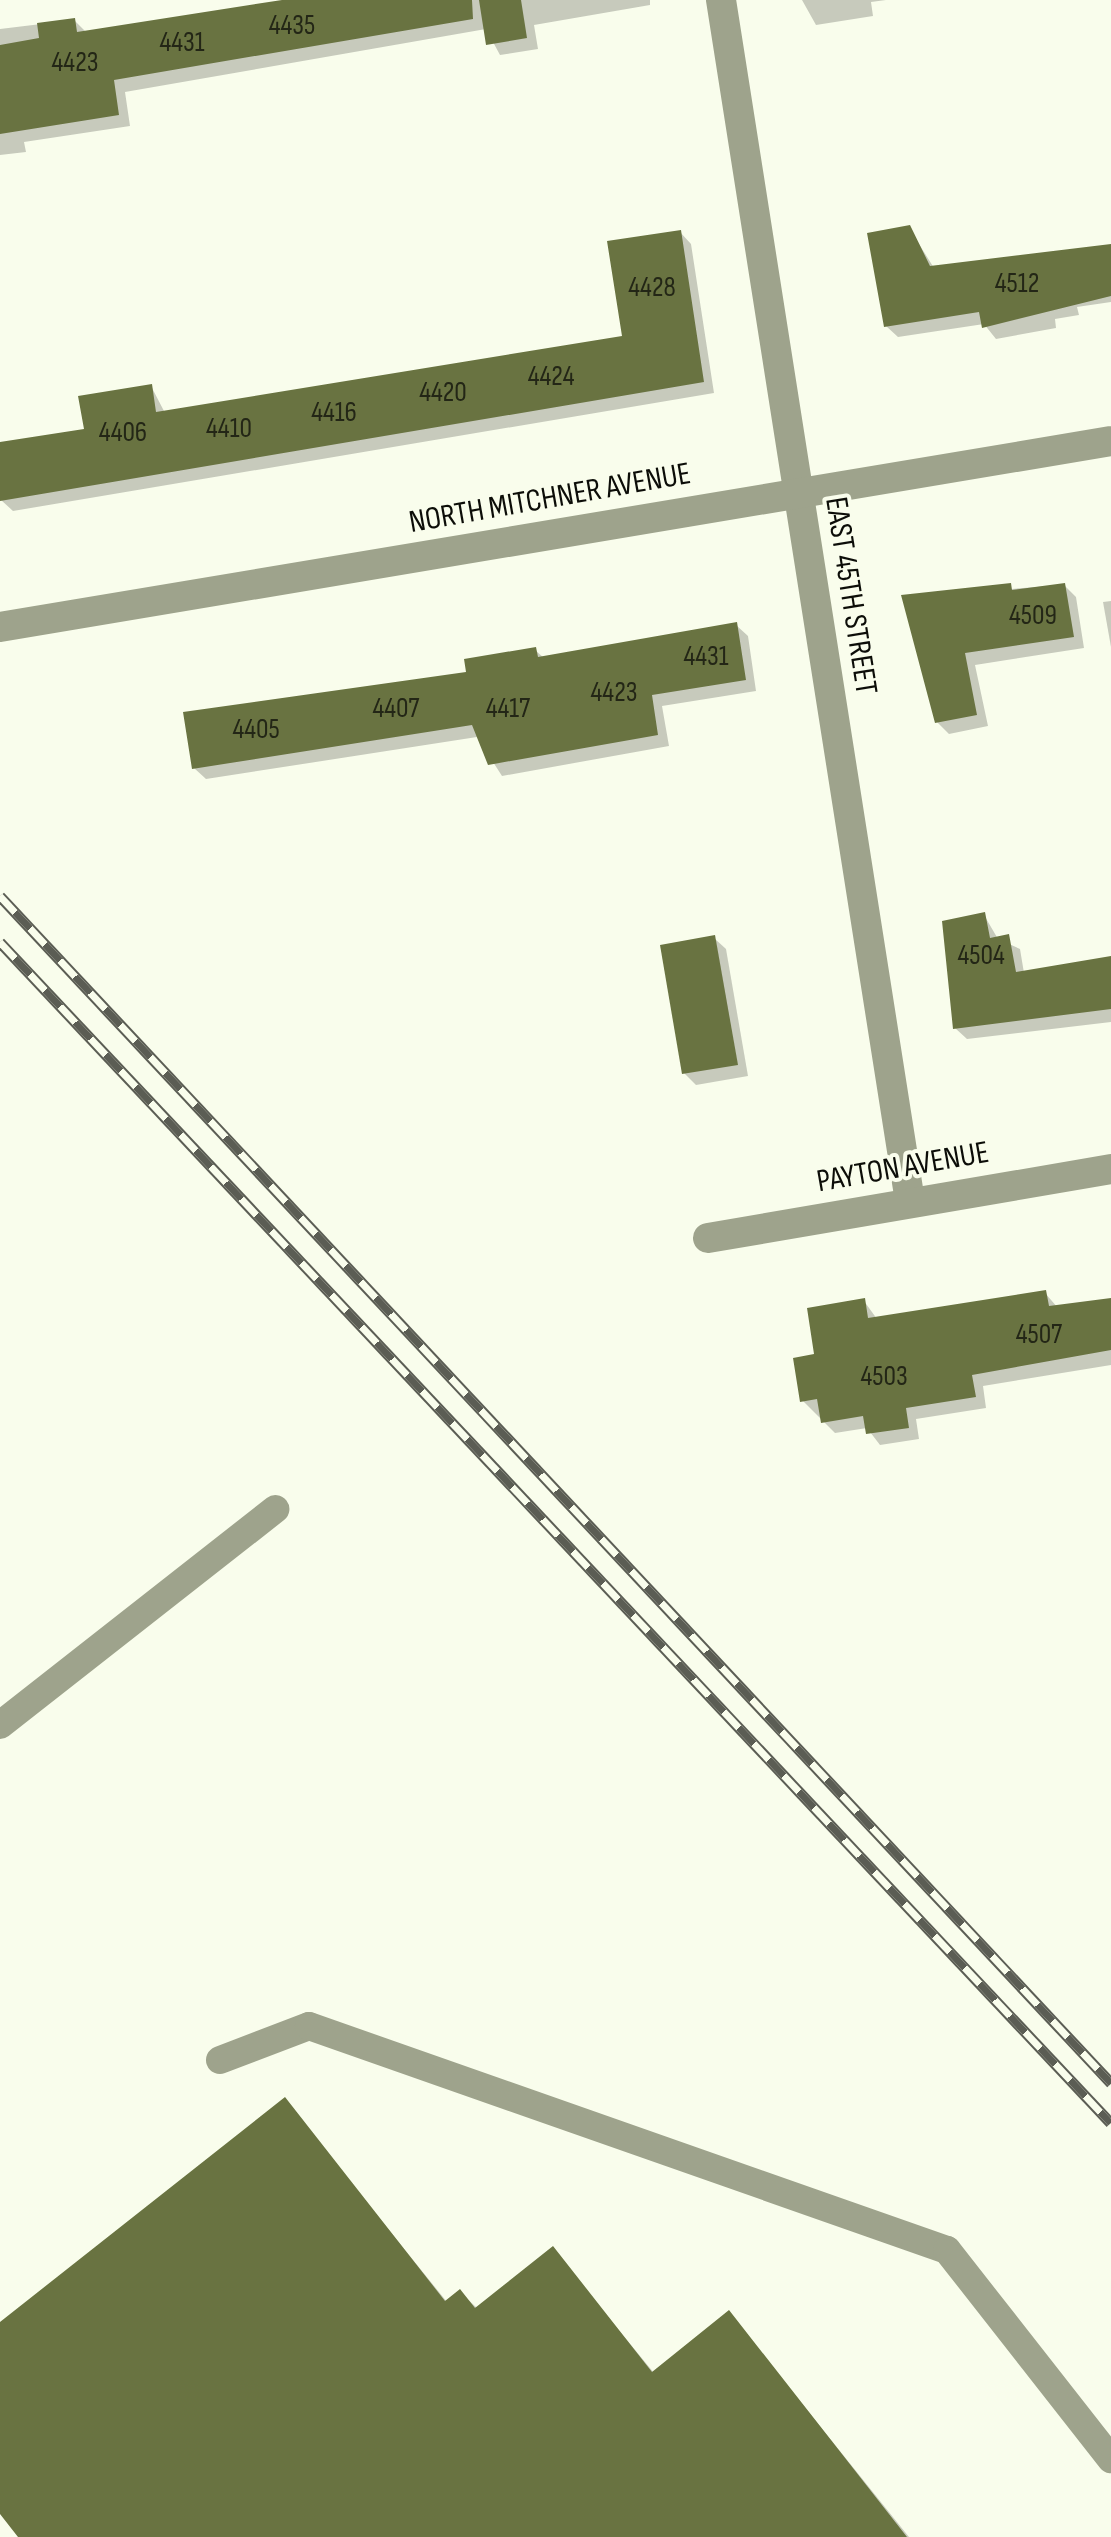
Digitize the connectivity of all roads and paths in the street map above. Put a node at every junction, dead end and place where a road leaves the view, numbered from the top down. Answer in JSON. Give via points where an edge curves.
{"nodes":[{"id":1,"x":721,"y":0,"type":"edge"},
{"id":2,"x":1111,"y":441,"type":"edge"},
{"id":3,"x":798,"y":493,"type":"junction"},
{"id":4,"x":0,"y":628,"type":"edge"},
{"id":5,"x":1111,"y":1168,"type":"edge"},
{"id":6,"x":910,"y":1202,"type":"junction"},
{"id":7,"x":708,"y":1238,"type":"dead end"},
{"id":8,"x":276,"y":1509,"type":"dead end"},
{"id":9,"x":0,"y":1725,"type":"edge"},
{"id":10,"x":220,"y":2060,"type":"dead end"},
{"id":11,"x":1111,"y":2459,"type":"edge"}],
"edges":[{"from":1,"to":3,"type":"street","name":"EAST 45TH STREET"},
{"from":2,"to":3,"type":"street","name":"NORTH MITCHNER AVENUE"},
{"from":3,"to":4,"type":"street","name":"NORTH MITCHNER AVENUE"},
{"from":3,"to":6,"type":"street","name":"EAST 45TH STREET"},
{"from":5,"to":6,"type":"street","name":"PAYTON AVENUE"},
{"from":6,"to":7,"type":"street","name":"PAYTON AVENUE"},
{"from":8,"to":9,"type":"lane"},
{"from":10,"to":11,"type":"lane","via":[[309,2026],[947,2250]]}]}
